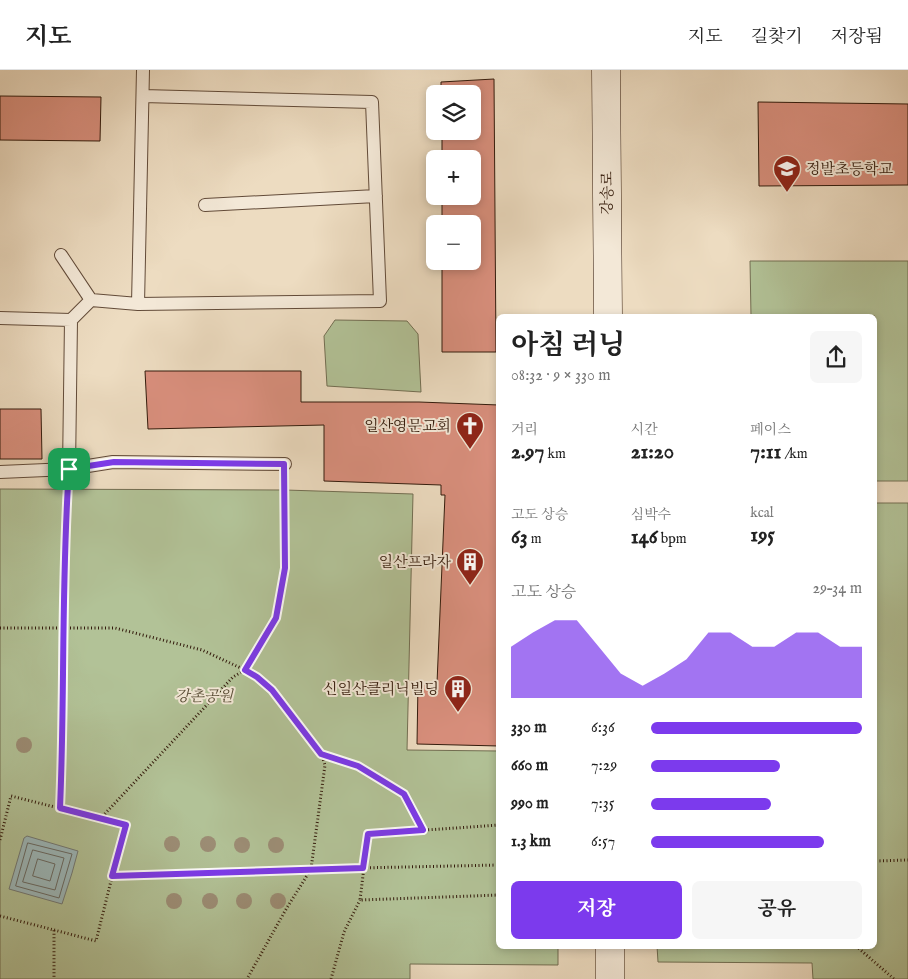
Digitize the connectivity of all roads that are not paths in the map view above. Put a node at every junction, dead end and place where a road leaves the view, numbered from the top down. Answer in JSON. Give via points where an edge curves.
{"nodes":[{"id":1,"x":143,"y":70,"type":"edge"},
{"id":2,"x":606,"y":70,"type":"edge"},
{"id":3,"x":143,"y":96,"type":"junction"},
{"id":4,"x":376,"y":196,"type":"junction"},
{"id":5,"x":205,"y":205,"type":"dead end"},
{"id":6,"x":61,"y":255,"type":"dead end"},
{"id":7,"x":91,"y":300,"type":"junction"},
{"id":8,"x":138,"y":304,"type":"junction"},
{"id":9,"x":608,"y":314,"type":"edge"},
{"id":10,"x":0,"y":318,"type":"edge"},
{"id":11,"x":71,"y":320,"type":"junction"},
{"id":12,"x":284,"y":464,"type":"road end"},
{"id":13,"x":69,"y":469,"type":"junction"},
{"id":14,"x":0,"y":472,"type":"edge"},
{"id":15,"x":610,"y":949,"type":"edge"},
{"id":16,"x":610,"y":979,"type":"edge"}],
"edges":[{"from":1,"to":3,"type":"lane"},
{"from":2,"to":9,"type":"main road","name":"강송로"},
{"from":3,"to":4,"type":"lane","via":[[372,102]]},
{"from":3,"to":8,"type":"lane"},
{"from":4,"to":5,"type":"lane"},
{"from":4,"to":8,"type":"lane","via":[[380,301]]},
{"from":6,"to":7,"type":"lane"},
{"from":7,"to":8,"type":"lane"},
{"from":7,"to":11,"type":"lane"},
{"from":10,"to":11,"type":"lane"},
{"from":11,"to":13,"type":"lane"},
{"from":12,"to":13,"type":"lane","via":[[114,462]]},
{"from":13,"to":14,"type":"lane"},
{"from":15,"to":16,"type":"main road"}]}
